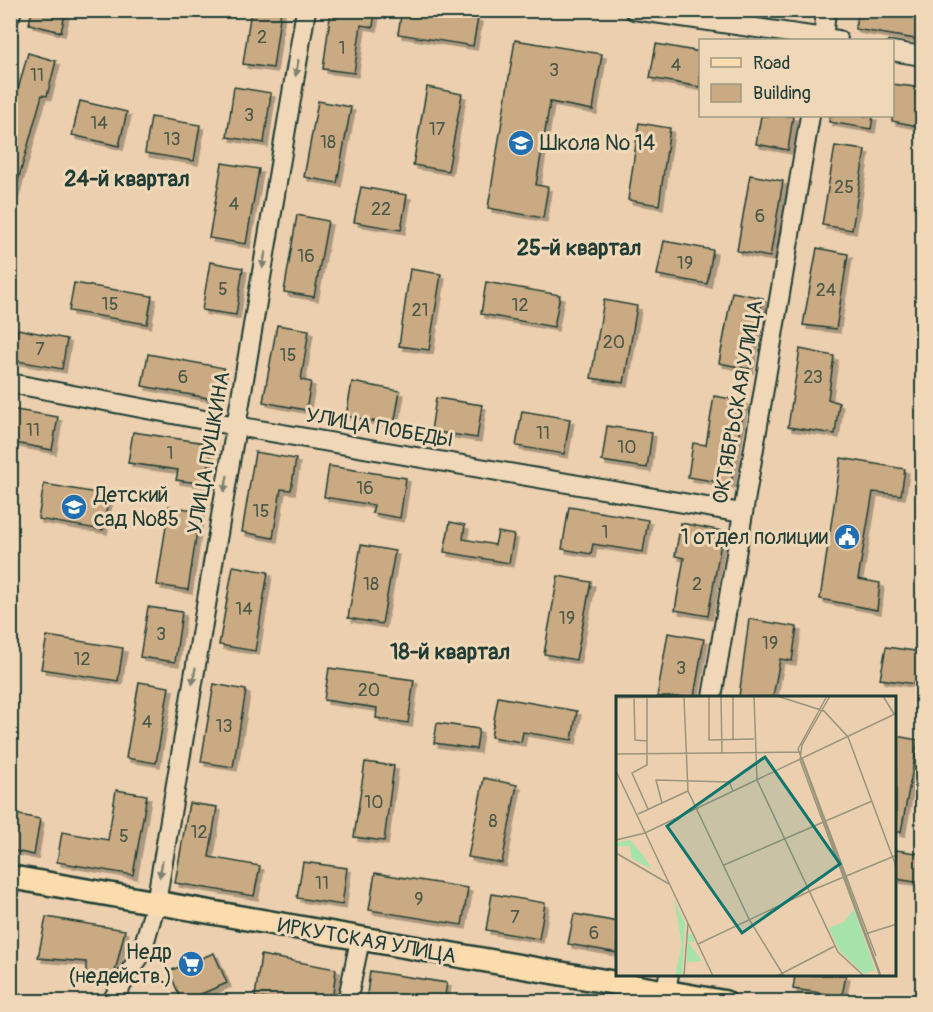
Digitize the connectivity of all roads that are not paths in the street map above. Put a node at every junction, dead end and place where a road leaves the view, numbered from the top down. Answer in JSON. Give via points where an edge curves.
{"nodes":[{"id":1,"x":12,"y":10,"type":"edge"},
{"id":2,"x":306,"y":10,"type":"edge"},
{"id":3,"x":634,"y":10,"type":"edge"},
{"id":4,"x":826,"y":10,"type":"edge"},
{"id":5,"x":10,"y":16,"type":"edge"},
{"id":6,"x":822,"y":39,"type":"edge"},
{"id":7,"x":828,"y":39,"type":"edge"},
{"id":8,"x":894,"y":51,"type":"edge"},
{"id":9,"x":922,"y":56,"type":"edge"},
{"id":10,"x":810,"y":117,"type":"edge"},
{"id":11,"x":10,"y":383,"type":"edge"},
{"id":12,"x":236,"y":426,"type":"junction"},
{"id":13,"x":742,"y":513,"type":"junction"},
{"id":14,"x":712,"y":696,"type":"edge"},
{"id":15,"x":10,"y":877,"type":"edge"},
{"id":16,"x":156,"y":903,"type":"junction"},
{"id":17,"x":360,"y":940,"type":"junction"},
{"id":18,"x":666,"y":990,"type":"edge"},
{"id":19,"x":111,"y":1002,"type":"edge"},
{"id":20,"x":347,"y":1002,"type":"edge"},
{"id":21,"x":724,"y":1002,"type":"edge"}],
"edges":[{"from":1,"to":5,"type":"street"},
{"from":2,"to":12,"type":"street","name":"УЛИЦА ПУШКИНА","one_way":true},
{"from":3,"to":6,"type":"street"},
{"from":4,"to":7,"type":"street"},
{"from":8,"to":9,"type":"street"},
{"from":10,"to":13,"type":"street","name":"ОКТЯБРЬСКАЯ УЛИЦА"},
{"from":11,"to":12,"type":"street","name":"УЛИЦА ПОБЕДЫ"},
{"from":12,"to":13,"type":"street","name":"УЛИЦА ПОБЕДЫ"},
{"from":12,"to":16,"type":"street","name":"УЛИЦА ПУШКИНА","one_way":true},
{"from":13,"to":14,"type":"street","name":"ОКТЯБРЬСКАЯ УЛИЦА"},
{"from":15,"to":16,"type":"main road","name":"ИРКУТСКАЯ УЛИЦА"},
{"from":16,"to":17,"type":"main road","name":"ИРКУТСКАЯ УЛИЦА"},
{"from":16,"to":19,"type":"street","name":"УЛИЦА ПУШКИНА","via":[[141,954]]},
{"from":17,"to":18,"type":"main road","name":"ИРКУТСКАЯ УЛИЦА"},
{"from":17,"to":20,"type":"street"},
{"from":18,"to":21,"type":"main road","name":"ИРКУТСКАЯ УЛИЦА"}]}
